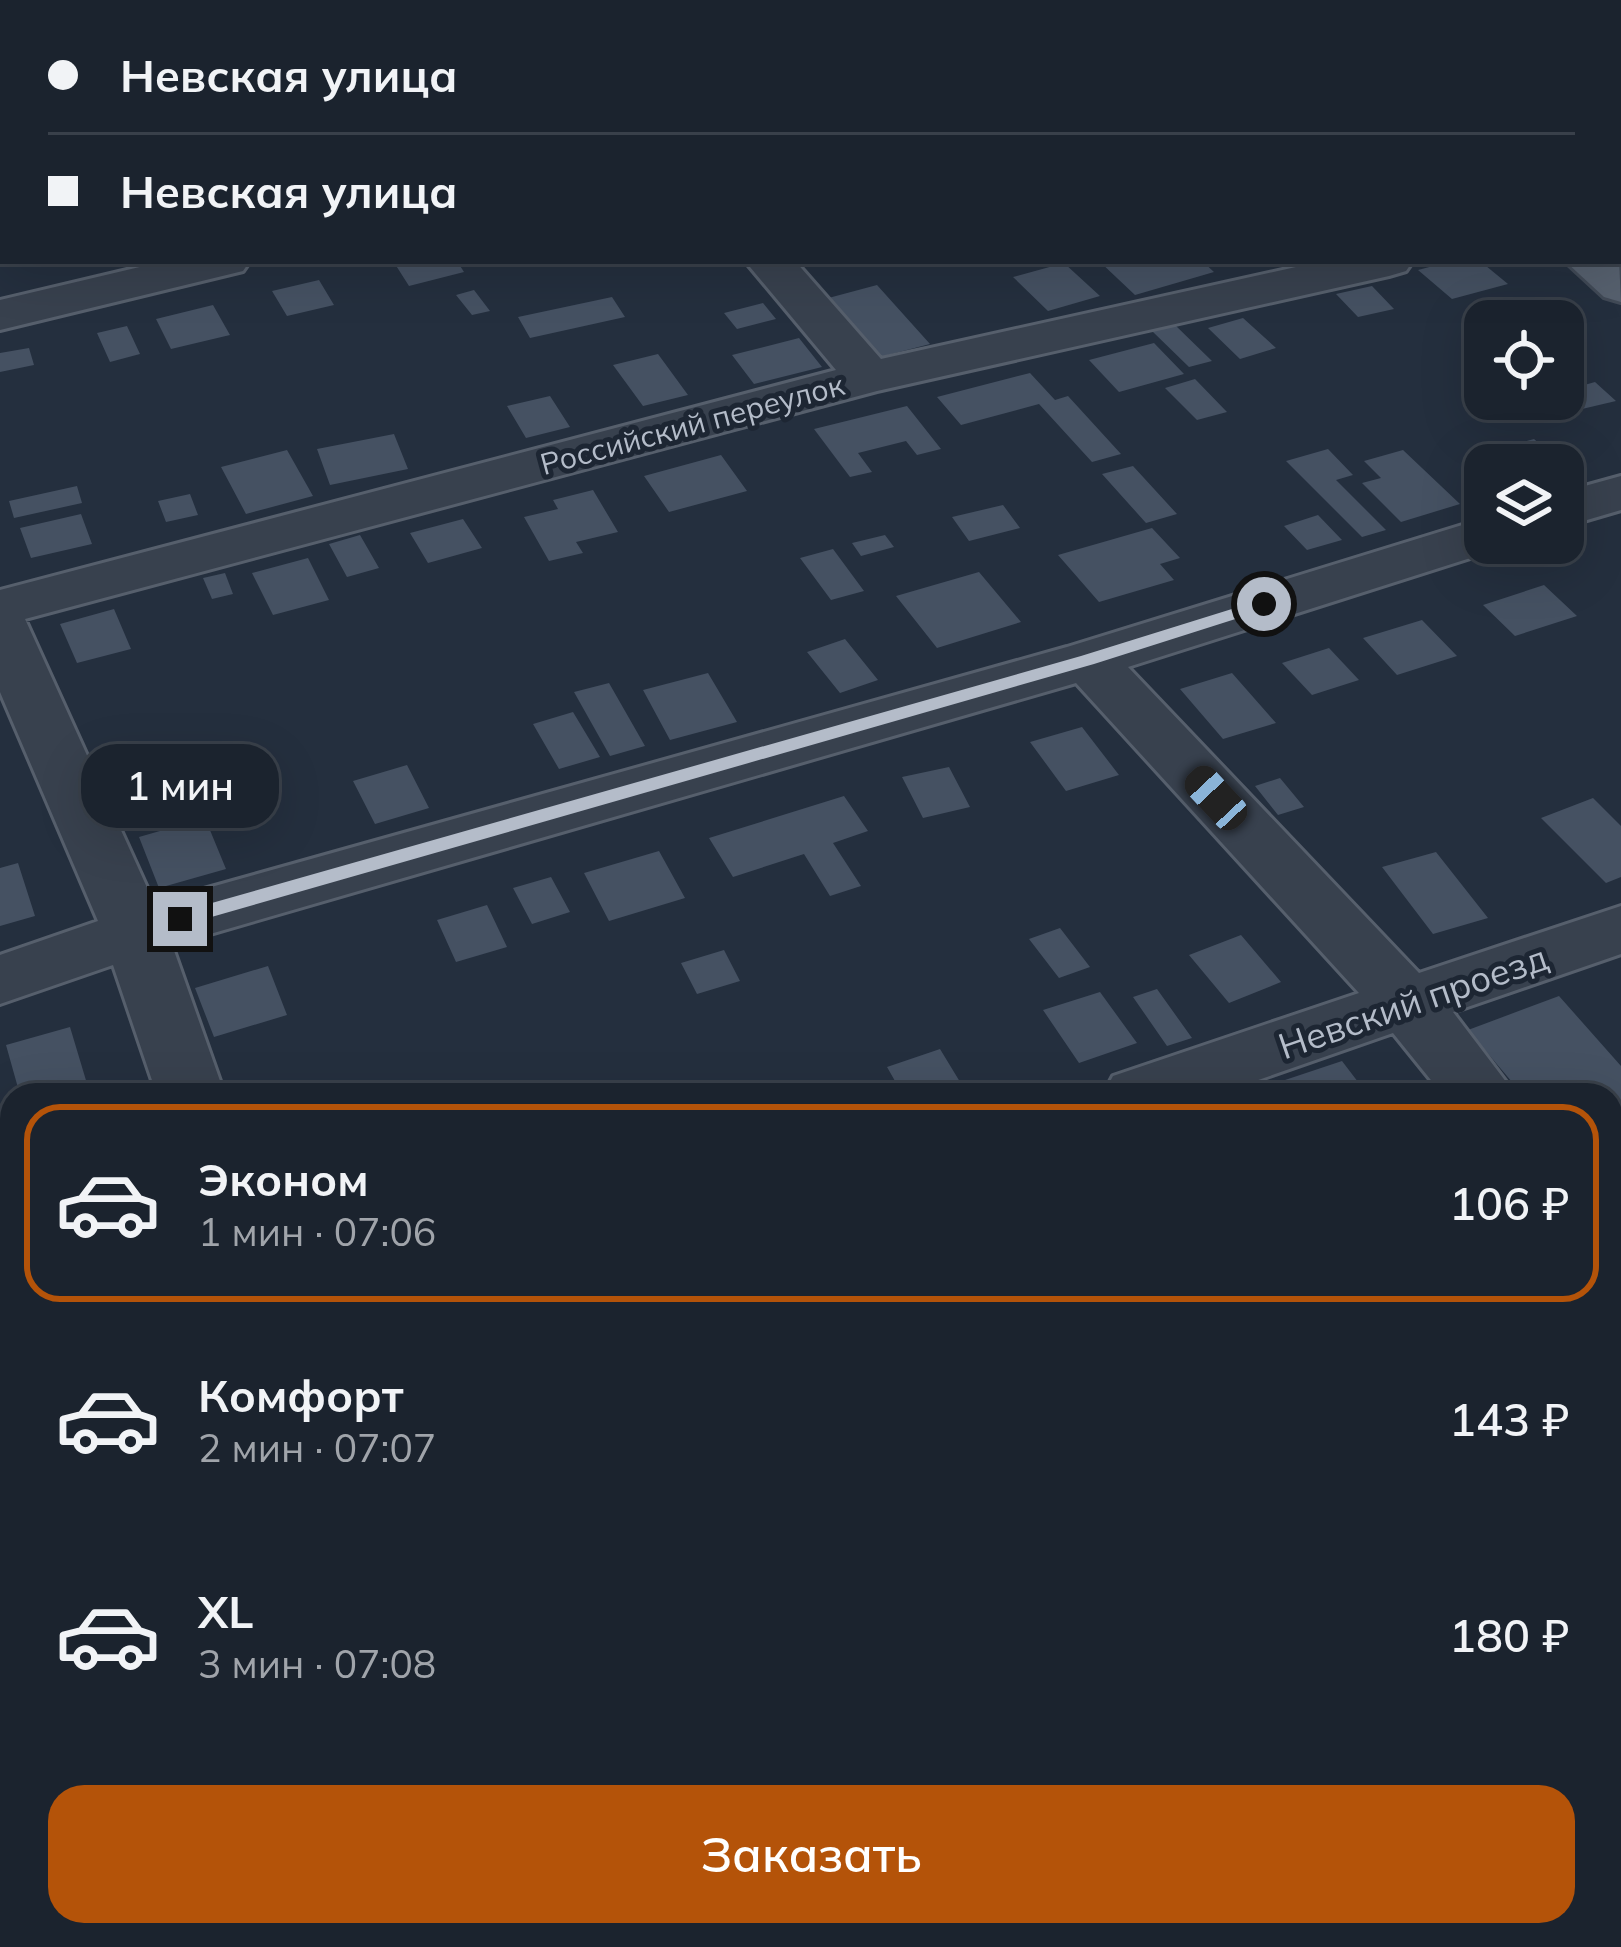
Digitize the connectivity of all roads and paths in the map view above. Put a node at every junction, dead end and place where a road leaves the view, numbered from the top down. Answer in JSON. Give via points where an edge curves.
{"nodes":[{"id":1,"x":213,"y":264,"type":"edge"},
{"id":2,"x":772,"y":264,"type":"edge"},
{"id":3,"x":1376,"y":264,"type":"edge"},
{"id":4,"x":1593,"y":264,"type":"edge"},
{"id":5,"x":1621,"y":287,"type":"edge"},
{"id":6,"x":0,"y":315,"type":"edge"},
{"id":7,"x":869,"y":377,"type":"junction"},
{"id":8,"x":1621,"y":492,"type":"edge"},
{"id":9,"x":1584,"y":503,"type":"edge"},
{"id":10,"x":1464,"y":542,"type":"edge"},
{"id":11,"x":0,"y":608,"type":"edge"},
{"id":12,"x":0,"y":625,"type":"edge"},
{"id":13,"x":1088,"y":660,"type":"junction"},
{"id":14,"x":1621,"y":929,"type":"edge"},
{"id":15,"x":135,"y":932,"type":"junction"},
{"id":16,"x":0,"y":980,"type":"edge"},
{"id":17,"x":1408,"y":1004,"type":"junction"},
{"id":18,"x":187,"y":1083,"type":"edge"},
{"id":19,"x":1173,"y":1083,"type":"edge"},
{"id":20,"x":1472,"y":1083,"type":"edge"}],
"edges":[{"from":1,"to":6,"type":"street"},
{"from":2,"to":7,"type":"street"},
{"from":3,"to":7,"type":"street","name":"Российский переулок"},
{"from":4,"to":5,"type":"main road"},
{"from":7,"to":11,"type":"street","name":"Российский переулок"},
{"from":8,"to":9,"type":"street"},
{"from":10,"to":13,"type":"street"},
{"from":12,"to":15,"type":"street"},
{"from":13,"to":15,"type":"street"},
{"from":13,"to":17,"type":"street"},
{"from":14,"to":17,"type":"street","name":"Невский проезд"},
{"from":15,"to":16,"type":"street"},
{"from":15,"to":18,"type":"street"},
{"from":17,"to":19,"type":"street","name":"Невский проезд"},
{"from":17,"to":20,"type":"street"}]}
